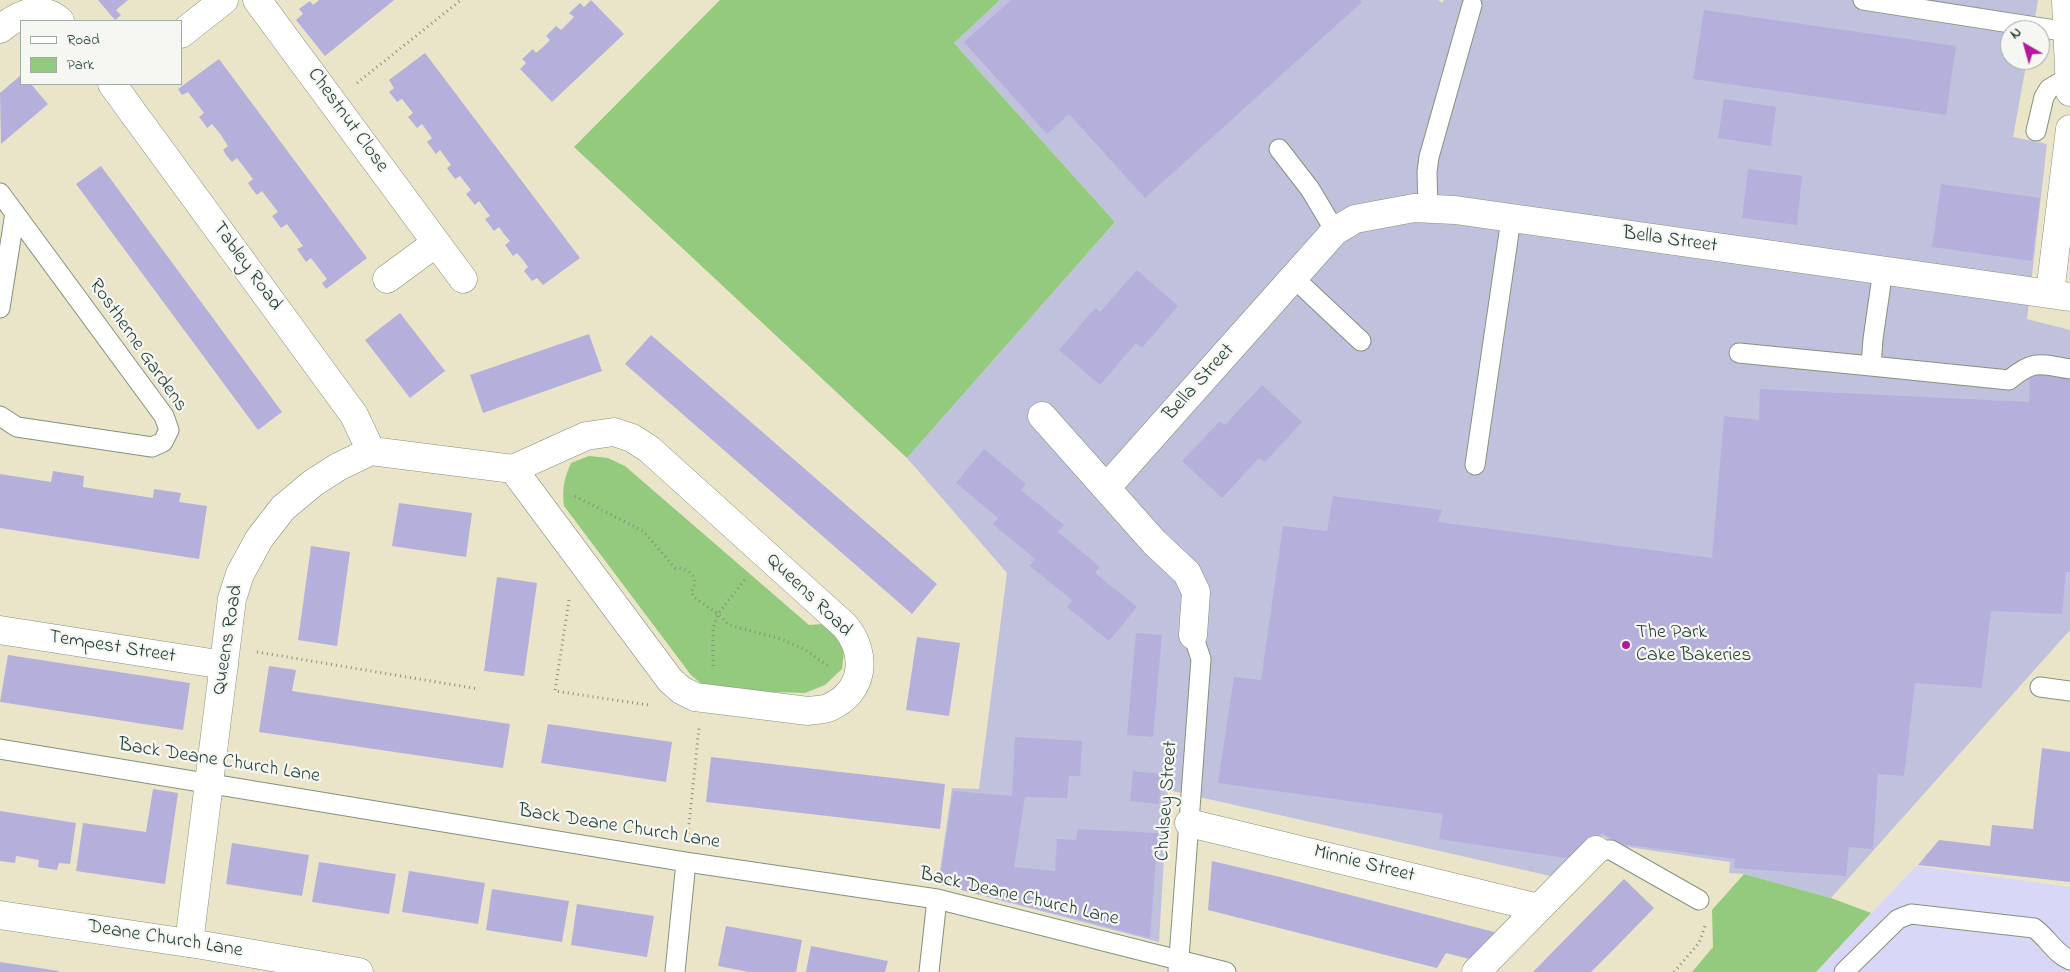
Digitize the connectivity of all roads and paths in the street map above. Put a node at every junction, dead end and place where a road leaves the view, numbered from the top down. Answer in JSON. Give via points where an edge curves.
{"nodes":[{"id":1,"x":224,"y":0,"type":"edge"},
{"id":2,"x":257,"y":0,"type":"edge"},
{"id":3,"x":461,"y":0,"type":"edge"},
{"id":4,"x":1863,"y":0,"type":"edge"},
{"id":5,"x":2066,"y":0,"type":"edge"},
{"id":6,"x":1472,"y":5,"type":"dead end"},
{"id":7,"x":58,"y":20,"type":"edge"},
{"id":8,"x":0,"y":29,"type":"edge"},
{"id":9,"x":2068,"y":32,"type":"junction"},
{"id":10,"x":182,"y":33,"type":"edge"},
{"id":11,"x":2069,"y":77,"type":"edge"},
{"id":12,"x":116,"y":85,"type":"edge"},
{"id":13,"x":2070,"y":92,"type":"edge"},
{"id":14,"x":333,"y":102,"type":"junction"},
{"id":15,"x":2070,"y":129,"type":"edge"},
{"id":16,"x":2036,"y":131,"type":"dead end"},
{"id":17,"x":1279,"y":149,"type":"dead end"},
{"id":18,"x":0,"y":193,"type":"edge"},
{"id":19,"x":1428,"y":209,"type":"junction"},
{"id":20,"x":15,"y":213,"type":"junction"},
{"id":21,"x":1512,"y":219,"type":"junction"},
{"id":22,"x":1335,"y":231,"type":"junction"},
{"id":23,"x":436,"y":243,"type":"junction"},
{"id":24,"x":1883,"y":270,"type":"junction"},
{"id":25,"x":1294,"y":278,"type":"junction"},
{"id":26,"x":387,"y":279,"type":"dead end"},
{"id":27,"x":463,"y":280,"type":"dead end"},
{"id":28,"x":2060,"y":295,"type":"edge"},
{"id":29,"x":0,"y":308,"type":"edge"},
{"id":30,"x":1361,"y":341,"type":"dead end"},
{"id":31,"x":1739,"y":353,"type":"dead end"},
{"id":32,"x":1872,"y":366,"type":"junction"},
{"id":33,"x":2070,"y":369,"type":"edge"},
{"id":34,"x":0,"y":416,"type":"edge"},
{"id":35,"x":1042,"y":416,"type":"dead end"},
{"id":36,"x":371,"y":450,"type":"junction"},
{"id":37,"x":1475,"y":465,"type":"dead end"},
{"id":38,"x":513,"y":469,"type":"junction"},
{"id":39,"x":1107,"y":487,"type":"junction"},
{"id":40,"x":574,"y":495,"type":"dead end"},
{"id":41,"x":765,"y":554,"type":"junction"},
{"id":42,"x":587,"y":569,"type":"junction"},
{"id":43,"x":718,"y":614,"type":"junction"},
{"id":44,"x":0,"y":630,"type":"edge"},
{"id":45,"x":1193,"y":635,"type":"joint"},
{"id":46,"x":225,"y":656,"type":"junction"},
{"id":47,"x":2040,"y":687,"type":"dead end"},
{"id":48,"x":479,"y":689,"type":"dead end"},
{"id":49,"x":2070,"y":691,"type":"edge"},
{"id":50,"x":691,"y":694,"type":"junction"},
{"id":51,"x":848,"y":694,"type":"junction"},
{"id":52,"x":0,"y":749,"type":"edge"},
{"id":53,"x":210,"y":783,"type":"junction"},
{"id":54,"x":1189,"y":823,"type":"junction"},
{"id":55,"x":1596,"y":850,"type":"joint"},
{"id":56,"x":686,"y":862,"type":"junction"},
{"id":57,"x":937,"y":898,"type":"junction"},
{"id":58,"x":1699,"y":900,"type":"joint"},
{"id":59,"x":1539,"y":908,"type":"junction"},
{"id":60,"x":0,"y":915,"type":"edge"},
{"id":61,"x":189,"y":943,"type":"junction"},
{"id":62,"x":2070,"y":960,"type":"edge"},
{"id":63,"x":1179,"y":966,"type":"edge"},
{"id":64,"x":359,"y":972,"type":"edge"},
{"id":65,"x":675,"y":972,"type":"edge"},
{"id":66,"x":929,"y":972,"type":"edge"},
{"id":67,"x":1226,"y":972,"type":"edge"},
{"id":68,"x":1476,"y":972,"type":"edge"},
{"id":69,"x":1674,"y":972,"type":"edge"},
{"id":70,"x":1844,"y":972,"type":"edge"}],
"edges":[{"from":1,"to":10,"type":"street"},
{"from":2,"to":14,"type":"street","name":"Chestnut Close"},
{"from":3,"to":14,"type":"path"},
{"from":4,"to":9,"type":"lane"},
{"from":5,"to":9,"type":"street"},
{"from":6,"to":19,"type":"lane","via":[[1429,157],[1426,172]]},
{"from":7,"to":8,"type":"street","via":[[43,12],[25,13]]},
{"from":9,"to":11,"type":"street"},
{"from":11,"to":13,"type":"street"},
{"from":11,"to":16,"type":"lane","via":[[2049,89],[2044,97]]},
{"from":12,"to":36,"type":"street","name":"Tabley Road","via":[[354,415]]},
{"from":14,"to":23,"type":"street","name":"Chestnut Close"},
{"from":15,"to":28,"type":"street"},
{"from":17,"to":22,"type":"lane","via":[[1310,189]]},
{"from":18,"to":20,"type":"lane","name":"Rostherne Gardens"},
{"from":19,"to":21,"type":"street","name":"Bella Street"},
{"from":19,"to":22,"type":"street","name":"Bella Street","via":[[1414,208],[1354,220]]},
{"from":20,"to":29,"type":"lane"},
{"from":20,"to":34,"type":"lane","name":"Rostherne Gardens","via":[[164,416],[169,430],[163,442],[152,447],[17,427]]},
{"from":21,"to":24,"type":"street","name":"Bella Street"},
{"from":21,"to":37,"type":"lane"},
{"from":22,"to":25,"type":"street","name":"Bella Street"},
{"from":23,"to":26,"type":"street"},
{"from":23,"to":27,"type":"street","name":"Chestnut Close"},
{"from":24,"to":28,"type":"street","name":"Bella Street"},
{"from":24,"to":32,"type":"lane"},
{"from":25,"to":30,"type":"lane"},
{"from":25,"to":39,"type":"street","name":"Bella Street"},
{"from":31,"to":32,"type":"lane"},
{"from":32,"to":33,"type":"lane","via":[[2009,380],[2022,369],[2037,364]]},
{"from":35,"to":39,"type":"street"},
{"from":36,"to":38,"type":"street"},
{"from":36,"to":46,"type":"street","name":"Queens Road","via":[[313,483],[283,508],[258,539],[232,599]]},
{"from":38,"to":41,"type":"street","name":"Queens Road","via":[[586,436],[614,432],[632,438],[649,449]]},
{"from":38,"to":42,"type":"street"},
{"from":39,"to":45,"type":"street","via":[[1154,542],[1187,572],[1196,592]]},
{"from":40,"to":43,"type":"path","via":[[643,531],[675,568],[685,568],[692,574],[695,581],[691,592]]},
{"from":41,"to":43,"type":"path"},
{"from":41,"to":51,"type":"street","name":"Queens Road","via":[[852,635],[860,657],[860,672]]},
{"from":42,"to":50,"type":"street","via":[[670,680]]},
{"from":42,"to":50,"type":"path","via":[[572,582],[555,691],[658,706]]},
{"from":43,"to":50,"type":"path","via":[[713,629],[713,666]]},
{"from":43,"to":51,"type":"path","via":[[729,625],[781,638],[804,649],[830,668]]},
{"from":44,"to":46,"type":"street","name":"Tempest Street"},
{"from":45,"to":54,"type":"lane","name":"Chulsey Street","via":[[1201,659]]},
{"from":46,"to":48,"type":"path"},
{"from":46,"to":53,"type":"street","name":"Queens Road"},
{"from":47,"to":49,"type":"lane"},
{"from":50,"to":51,"type":"street","name":"Queens Road","via":[[808,711],[827,709]]},
{"from":50,"to":56,"type":"path"},
{"from":52,"to":53,"type":"lane","name":"Back Deane Church Lane"},
{"from":53,"to":56,"type":"lane","name":"Back Deane Church Lane"},
{"from":53,"to":61,"type":"street","name":"Queens Road"},
{"from":54,"to":59,"type":"street","name":"Minnie Street"},
{"from":54,"to":63,"type":"lane","name":"Chulsey Street"},
{"from":55,"to":58,"type":"lane","via":[[1611,850]]},
{"from":55,"to":59,"type":"street"},
{"from":56,"to":57,"type":"lane","name":"Back Deane Church Lane"},
{"from":56,"to":65,"type":"lane"},
{"from":57,"to":63,"type":"lane","name":"Back Deane Church Lane"},
{"from":57,"to":66,"type":"lane"},
{"from":58,"to":69,"type":"path","via":[[1705,929],[1699,943]]},
{"from":59,"to":68,"type":"street"},
{"from":60,"to":61,"type":"street","name":"Deane Church Lane"},
{"from":61,"to":64,"type":"street","name":"Deane Church Lane"},
{"from":62,"to":70,"type":"lane","via":[[2034,928],[1911,914],[1898,919]]},
{"from":63,"to":67,"type":"lane","name":"Back Deane Church Lane"}]}
